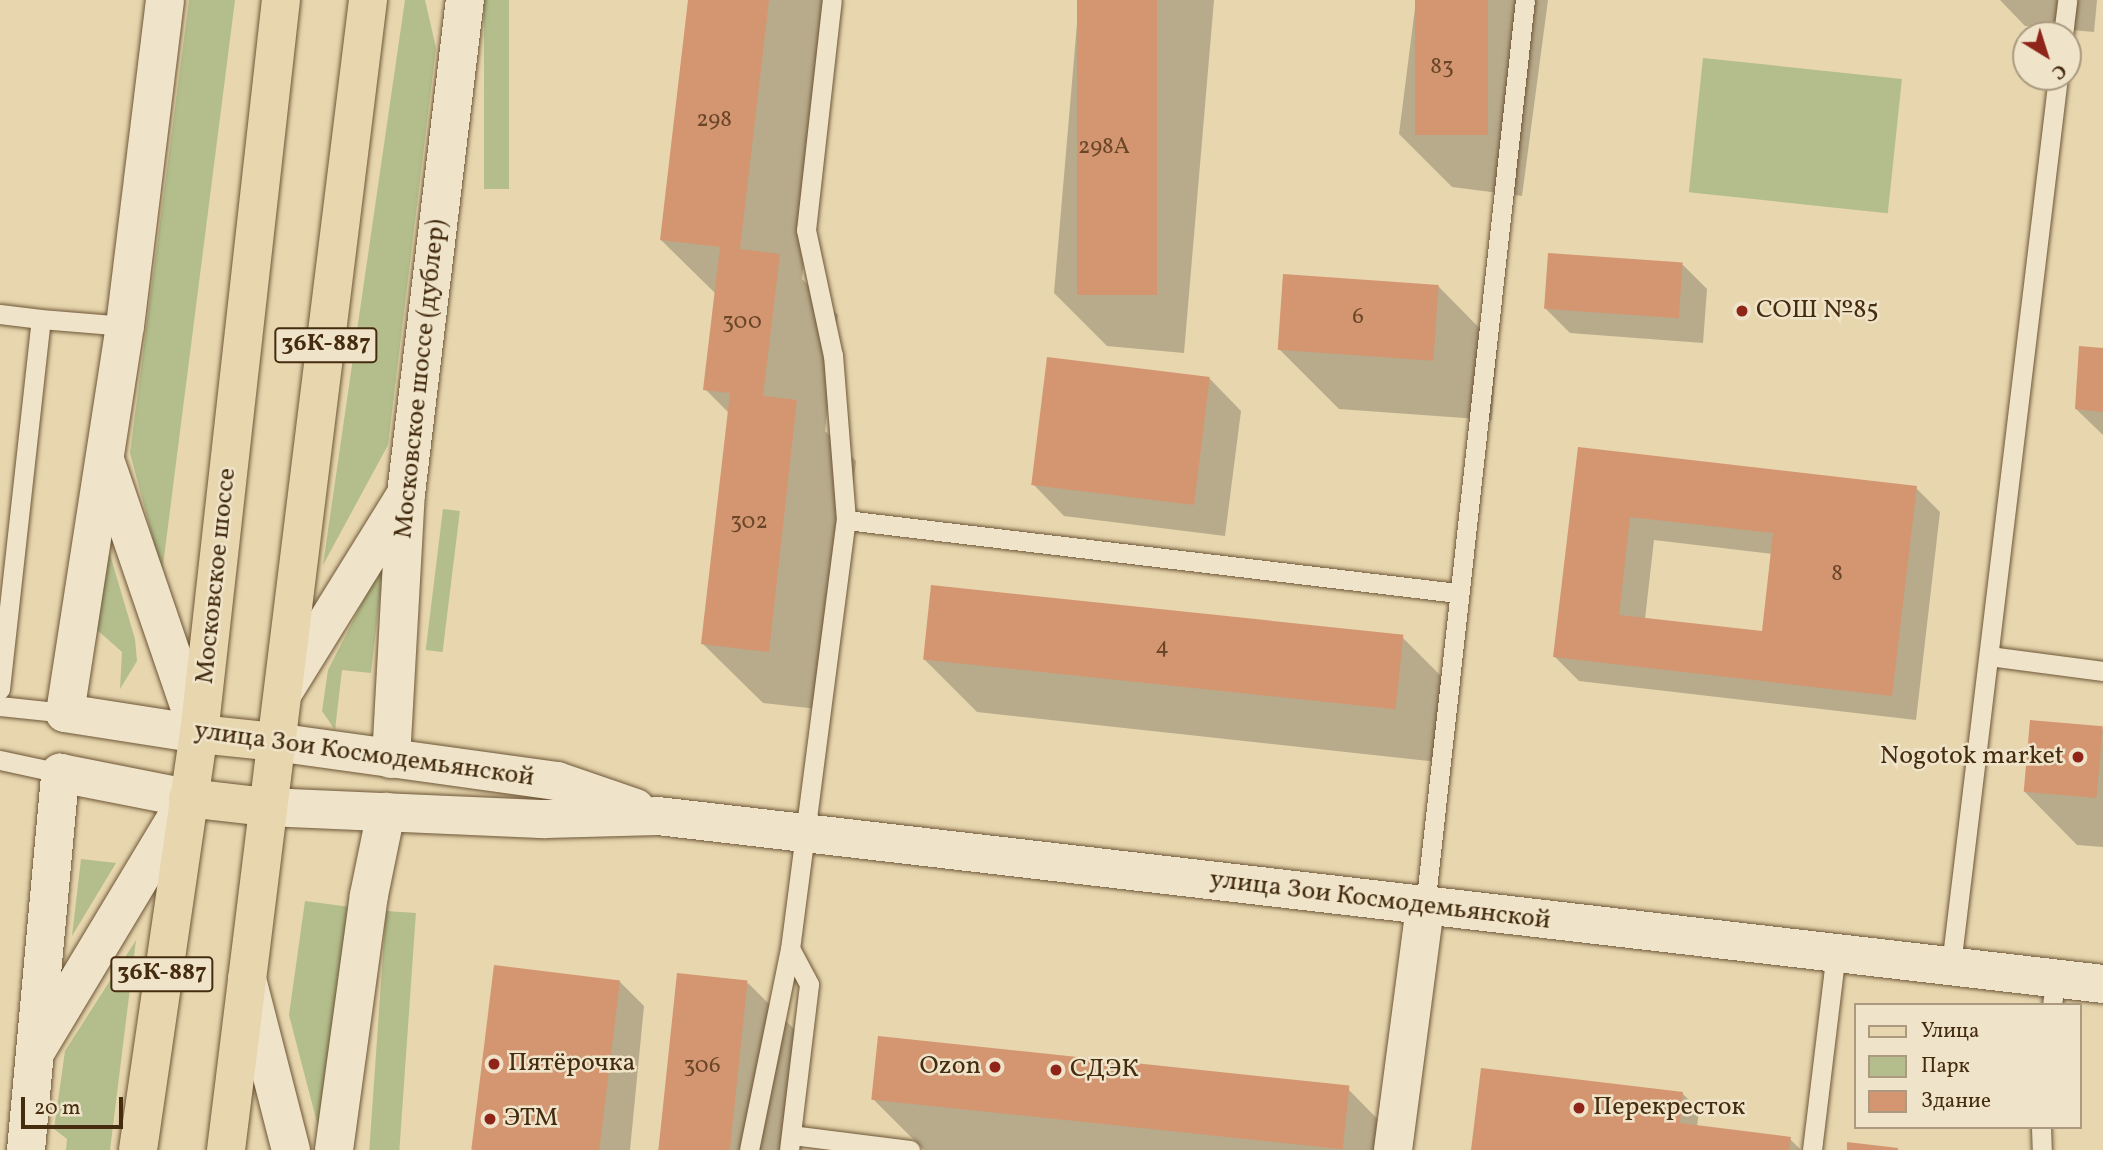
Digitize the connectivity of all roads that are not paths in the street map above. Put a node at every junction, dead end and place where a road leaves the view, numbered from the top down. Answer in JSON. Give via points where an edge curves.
{"nodes":[{"id":1,"x":165,"y":0,"type":"edge"},
{"id":2,"x":281,"y":0,"type":"edge"},
{"id":3,"x":368,"y":0,"type":"edge"},
{"id":4,"x":832,"y":0,"type":"edge"},
{"id":5,"x":1525,"y":0,"type":"edge"},
{"id":6,"x":2067,"y":0,"type":"edge"},
{"id":7,"x":461,"y":7,"type":"edge"},
{"id":8,"x":2065,"y":21,"type":"edge"},
{"id":9,"x":2056,"y":91,"type":"edge"},
{"id":10,"x":0,"y":314,"type":"edge"},
{"id":11,"x":41,"y":319,"type":"junction"},
{"id":12,"x":125,"y":326,"type":"junction"},
{"id":13,"x":105,"y":460,"type":"junction"},
{"id":14,"x":406,"y":494,"type":"junction"},
{"id":15,"x":846,"y":520,"type":"junction"},
{"id":16,"x":1457,"y":593,"type":"junction"},
{"id":17,"x":1989,"y":656,"type":"junction"},
{"id":18,"x":2103,"y":671,"type":"edge"},
{"id":19,"x":0,"y":689,"type":"edge"},
{"id":20,"x":284,"y":691,"type":"junction"},
{"id":21,"x":0,"y":706,"type":"edge"},
{"id":22,"x":65,"y":713,"type":"junction"},
{"id":23,"x":199,"y":734,"type":"junction"},
{"id":24,"x":275,"y":742,"type":"junction"},
{"id":25,"x":0,"y":760,"type":"edge"},
{"id":26,"x":391,"y":760,"type":"junction"},
{"id":27,"x":60,"y":773,"type":"junction"},
{"id":28,"x":188,"y":798,"type":"junction"},
{"id":29,"x":267,"y":807,"type":"junction"},
{"id":30,"x":386,"y":812,"type":"junction"},
{"id":31,"x":658,"y":816,"type":"junction"},
{"id":32,"x":806,"y":831,"type":"junction"},
{"id":33,"x":1425,"y":907,"type":"junction"},
{"id":34,"x":790,"y":949,"type":"junction"},
{"id":35,"x":1836,"y":952,"type":"junction"},
{"id":36,"x":1951,"y":965,"type":"junction"},
{"id":37,"x":247,"y":979,"type":"junction"},
{"id":38,"x":2103,"y":984,"type":"edge"},
{"id":39,"x":2054,"y":990,"type":"edge"},
{"id":40,"x":37,"y":1049,"type":"junction"},
{"id":41,"x":2041,"y":1129,"type":"edge"},
{"id":42,"x":790,"y":1142,"type":"edge"},
{"id":43,"x":26,"y":1150,"type":"edge"},
{"id":44,"x":138,"y":1150,"type":"edge"},
{"id":45,"x":226,"y":1150,"type":"edge"},
{"id":46,"x":291,"y":1150,"type":"edge"},
{"id":47,"x":334,"y":1150,"type":"edge"},
{"id":48,"x":749,"y":1150,"type":"edge"},
{"id":49,"x":911,"y":1150,"type":"edge"},
{"id":50,"x":1393,"y":1150,"type":"edge"},
{"id":51,"x":1812,"y":1150,"type":"edge"},
{"id":52,"x":2042,"y":1150,"type":"edge"}],
"edges":[{"from":1,"to":12,"type":"street"},
{"from":2,"to":23,"type":"main road","name":"Московское шоссе","number":"36К-887"},
{"from":3,"to":20,"type":"main road","number":"36К-887"},
{"from":4,"to":15,"type":"lane","via":[[806,230],[833,356]]},
{"from":5,"to":16,"type":"lane"},
{"from":6,"to":8,"type":"lane"},
{"from":7,"to":14,"type":"street","name":"Московское шоссе (дублер)"},
{"from":9,"to":17,"type":"lane"},
{"from":10,"to":11,"type":"lane"},
{"from":11,"to":12,"type":"lane"},
{"from":11,"to":19,"type":"lane"},
{"from":12,"to":13,"type":"street"},
{"from":13,"to":22,"type":"street"},
{"from":13,"to":23,"type":"street"},
{"from":14,"to":20,"type":"street"},
{"from":14,"to":26,"type":"street","name":"Московское шоссе (дублер)"},
{"from":15,"to":16,"type":"lane"},
{"from":15,"to":32,"type":"lane"},
{"from":16,"to":33,"type":"lane"},
{"from":17,"to":18,"type":"lane"},
{"from":17,"to":36,"type":"lane"},
{"from":20,"to":24,"type":"main road","number":"36К-887"},
{"from":21,"to":22,"type":"lane"},
{"from":22,"to":23,"type":"street","name":"улица Зои Космодемьянской"},
{"from":23,"to":24,"type":"main road","name":"улица Зои Космодемьянской"},
{"from":23,"to":28,"type":"main road","name":"Московское шоссе","number":"36К-887"},
{"from":24,"to":26,"type":"street","name":"улица Зои Космодемьянской"},
{"from":24,"to":29,"type":"main road","number":"36К-887"},
{"from":25,"to":27,"type":"lane"},
{"from":26,"to":31,"type":"street","name":"улица Зои Космодемьянской","via":[[557,780]]},
{"from":27,"to":28,"type":"street","name":"улица Зои Космодемьянской"},
{"from":27,"to":40,"type":"street"},
{"from":28,"to":29,"type":"main road","name":"улица Зои Космодемьянской"},
{"from":28,"to":40,"type":"street"},
{"from":28,"to":44,"type":"main road","name":"Московское шоссе","number":"36К-887"},
{"from":29,"to":30,"type":"street","name":"улица Зои Космодемьянской"},
{"from":29,"to":37,"type":"main road","number":"36К-887"},
{"from":30,"to":31,"type":"street","name":"улица Зои Космодемьянской","via":[[546,819]]},
{"from":30,"to":47,"type":"street","via":[[369,895]]},
{"from":31,"to":32,"type":"street","name":"улица Зои Космодемьянской"},
{"from":32,"to":33,"type":"street","name":"улица Зои Космодемьянской"},
{"from":32,"to":34,"type":"lane"},
{"from":33,"to":35,"type":"street","name":"улица Зои Космодемьянской"},
{"from":33,"to":50,"type":"street"},
{"from":34,"to":42,"type":"lane","via":[[809,984]]},
{"from":34,"to":48,"type":"lane"},
{"from":35,"to":36,"type":"street","name":"улица Зои Космодемьянской"},
{"from":35,"to":51,"type":"lane"},
{"from":36,"to":39,"type":"street","name":"улица Зои Космодемьянской"},
{"from":37,"to":45,"type":"main road","number":"36К-887"},
{"from":37,"to":46,"type":"street"},
{"from":38,"to":39,"type":"street","name":"улица Зои Космодемьянской"},
{"from":40,"to":43,"type":"street"},
{"from":41,"to":52,"type":"lane"},
{"from":42,"to":49,"type":"lane"}]}
